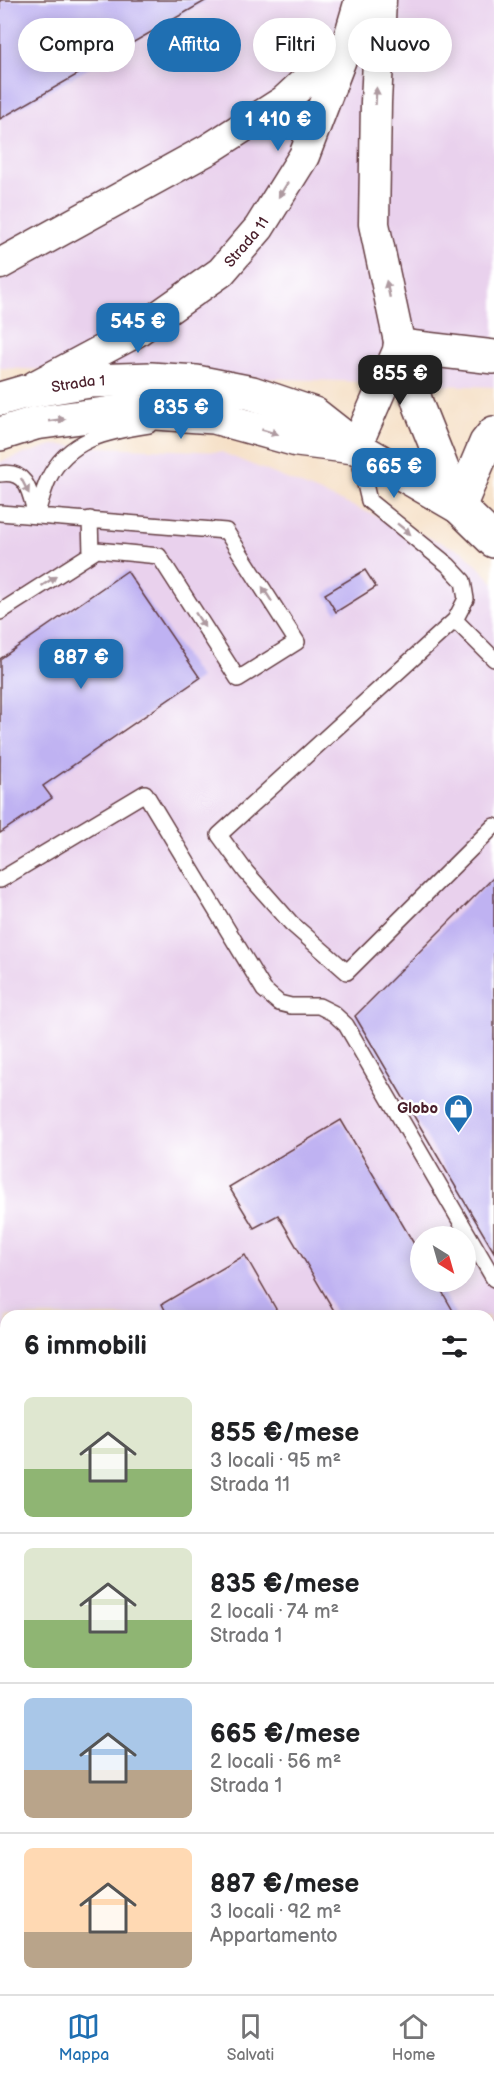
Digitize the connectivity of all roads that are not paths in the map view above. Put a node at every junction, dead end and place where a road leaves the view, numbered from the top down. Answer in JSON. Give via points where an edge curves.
{"nodes":[{"id":1,"x":360,"y":0,"type":"edge"},
{"id":2,"x":381,"y":0,"type":"edge"},
{"id":3,"x":355,"y":18,"type":"edge"},
{"id":4,"x":348,"y":41,"type":"joint"},
{"id":5,"x":0,"y":264,"type":"edge"},
{"id":6,"x":400,"y":346,"type":"junction"},
{"id":7,"x":494,"y":357,"type":"edge"},
{"id":8,"x":12,"y":395,"type":"edge"},
{"id":9,"x":214,"y":417,"type":"junction"},
{"id":10,"x":494,"y":433,"type":"edge"},
{"id":11,"x":0,"y":434,"type":"edge"},
{"id":12,"x":356,"y":447,"type":"junction"},
{"id":13,"x":0,"y":474,"type":"edge"},
{"id":14,"x":459,"y":507,"type":"junction"},
{"id":15,"x":0,"y":513,"type":"edge"},
{"id":16,"x":36,"y":516,"type":"junction"},
{"id":17,"x":90,"y":519,"type":"junction"},
{"id":18,"x":494,"y":541,"type":"edge"},
{"id":19,"x":92,"y":553,"type":"junction"},
{"id":20,"x":0,"y":612,"type":"edge"},
{"id":21,"x":455,"y":620,"type":"junction"},
{"id":22,"x":491,"y":650,"type":"edge"},
{"id":23,"x":494,"y":826,"type":"edge"},
{"id":24,"x":0,"y":880,"type":"edge"},
{"id":25,"x":494,"y":1279,"type":"edge"}],
"edges":[{"from":1,"to":3,"type":"street","name":"Strada 11"},
{"from":6,"to":2,"type":"street","one_way":true,"via":[[374,224]]},
{"from":4,"to":5,"type":"street","via":[[284,101],[208,149]]},
{"from":4,"to":8,"type":"street","name":"Strada 11","one_way":true,"via":[[304,156],[259,228],[221,272],[136,332]]},
{"from":6,"to":7,"type":"main road"},
{"from":6,"to":12,"type":"street"},
{"from":6,"to":14,"type":"street","via":[[419,407]]},
{"from":8,"to":12,"type":"main road","name":"Strada 1","via":[[90,381],[196,382],[252,393],[314,414]]},
{"from":11,"to":9,"type":"main road","name":"Strada 1","one_way":true,"via":[[34,423],[127,411]]},
{"from":9,"to":12,"type":"main road","name":"Strada 1","one_way":true,"via":[[297,440]]},
{"from":9,"to":16,"type":"lane","via":[[96,435],[73,448],[59,463],[48,480]]},
{"from":10,"to":14,"type":"main road"},
{"from":12,"to":14,"type":"main road","name":"Strada 1"},
{"from":12,"to":21,"type":"lane","one_way":true,"via":[[369,501],[463,581],[466,599]]},
{"from":13,"to":16,"type":"lane","one_way":true,"via":[[11,472],[20,476]]},
{"from":14,"to":18,"type":"main road","name":"Strada 1"},
{"from":15,"to":16,"type":"lane"},
{"from":16,"to":17,"type":"lane"},
{"from":17,"to":19,"type":"lane"},
{"from":19,"to":17,"type":"lane","one_way":true,"via":[[97,550],[159,556],[238,679],[297,642],[226,531]]},
{"from":20,"to":19,"type":"lane","one_way":true},
{"from":21,"to":22,"type":"lane"},
{"from":21,"to":23,"type":"lane","via":[[219,835],[291,923],[347,972]]},
{"from":24,"to":25,"type":"lane","via":[[145,793],[264,990],[279,1003],[319,1006],[346,1026]]}]}
